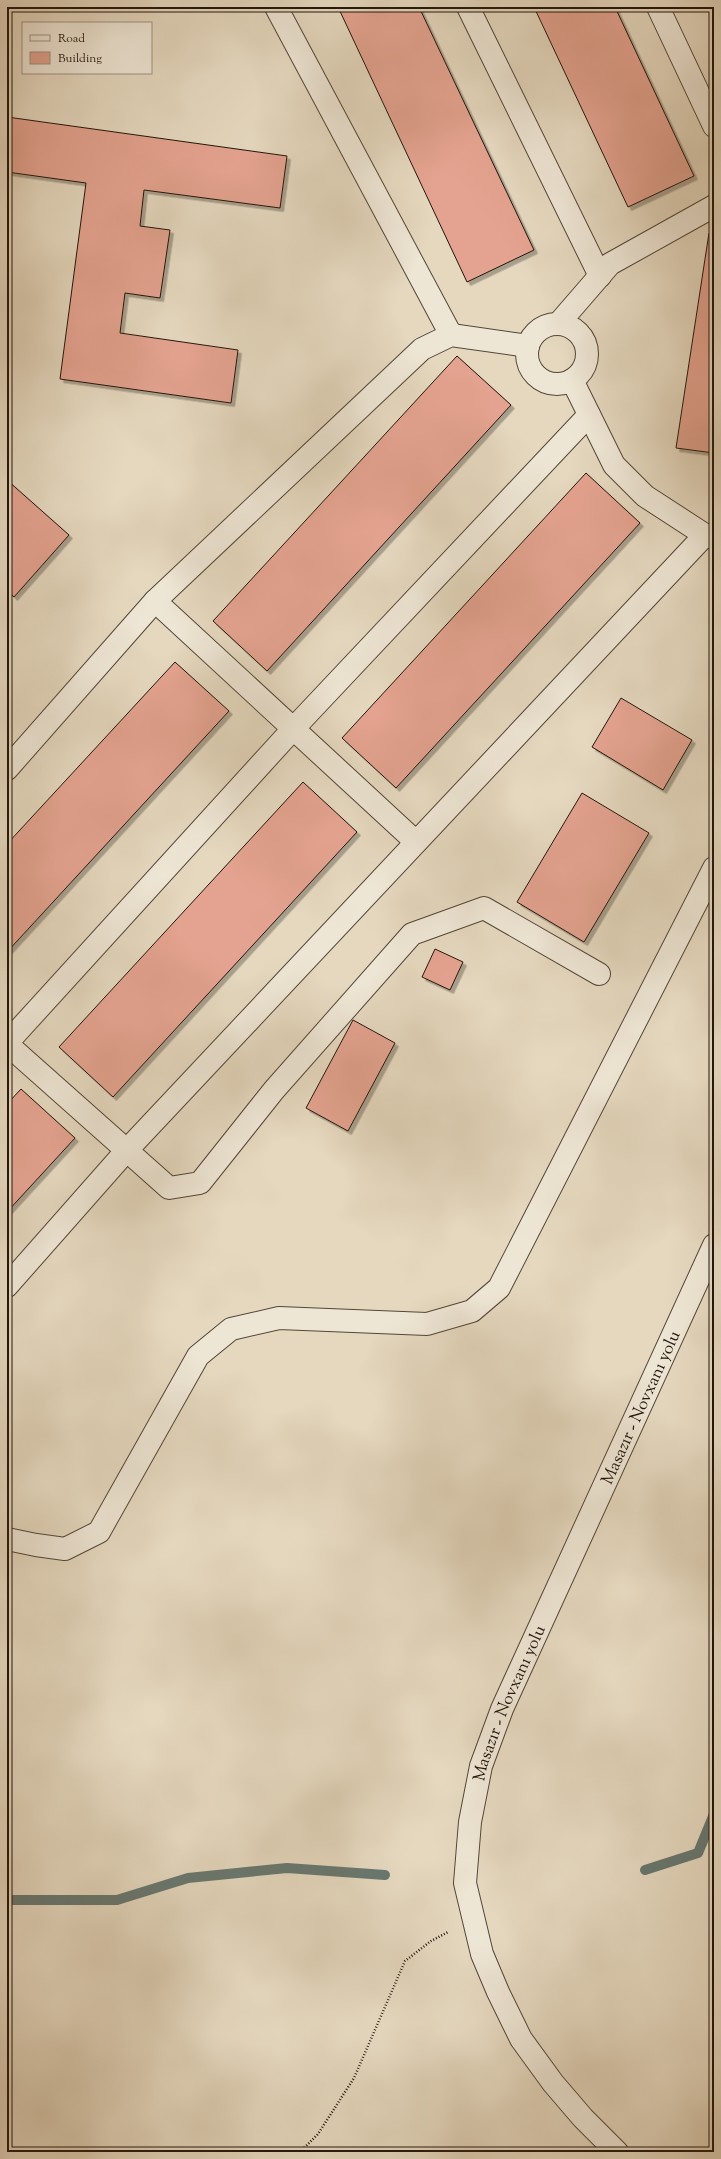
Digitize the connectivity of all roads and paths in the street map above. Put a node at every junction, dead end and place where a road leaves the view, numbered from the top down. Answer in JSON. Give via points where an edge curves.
{"nodes":[{"id":1,"x":276,"y":7,"type":"edge"},
{"id":2,"x":468,"y":7,"type":"edge"},
{"id":3,"x":658,"y":7,"type":"edge"},
{"id":4,"x":714,"y":126,"type":"edge"},
{"id":5,"x":714,"y":206,"type":"edge"},
{"id":6,"x":600,"y":276,"type":"junction"},
{"id":7,"x":559,"y":323,"type":"junction"},
{"id":8,"x":451,"y":335,"type":"junction"},
{"id":9,"x":528,"y":346,"type":"junction"},
{"id":10,"x":572,"y":380,"type":"junction"},
{"id":11,"x":589,"y":415,"type":"junction"},
{"id":12,"x":710,"y":536,"type":"edge"},
{"id":13,"x":155,"y":601,"type":"junction"},
{"id":14,"x":294,"y":729,"type":"junction"},
{"id":15,"x":7,"y":769,"type":"edge"},
{"id":16,"x":416,"y":842,"type":"junction"},
{"id":17,"x":714,"y":868,"type":"edge"},
{"id":18,"x":599,"y":974,"type":"dead end"},
{"id":19,"x":7,"y":1044,"type":"edge"},
{"id":20,"x":126,"y":1150,"type":"junction"},
{"id":21,"x":714,"y":1245,"type":"edge"},
{"id":22,"x":7,"y":1286,"type":"edge"},
{"id":23,"x":7,"y":1539,"type":"edge"},
{"id":24,"x":473,"y":1919,"type":"junction"},
{"id":25,"x":300,"y":2152,"type":"edge"},
{"id":26,"x":616,"y":2152,"type":"edge"}],
"edges":[{"from":1,"to":8,"type":"street"},
{"from":2,"to":6,"type":"street"},
{"from":3,"to":4,"type":"street"},
{"from":5,"to":6,"type":"street","via":[[610,264]]},
{"from":6,"to":7,"type":"street"},
{"from":7,"to":9,"type":"street","via":[[539,329],[532,336]]},
{"from":7,"to":10,"type":"street","via":[[577,330],[587,347],[585,366]]},
{"from":8,"to":9,"type":"street"},
{"from":8,"to":13,"type":"street","via":[[422,349]]},
{"from":9,"to":10,"type":"street","via":[[529,366],[535,375],[554,384]]},
{"from":10,"to":11,"type":"street"},
{"from":11,"to":12,"type":"street","via":[[614,465],[645,496]]},
{"from":11,"to":14,"type":"street"},
{"from":12,"to":16,"type":"street"},
{"from":13,"to":14,"type":"street"},
{"from":13,"to":15,"type":"street"},
{"from":14,"to":16,"type":"street"},
{"from":14,"to":19,"type":"street"},
{"from":16,"to":20,"type":"street"},
{"from":17,"to":23,"type":"street","via":[[499,1288],[472,1311],[427,1324],[279,1318],[231,1329],[198,1356],[98,1532],[65,1549]]},
{"from":18,"to":20,"type":"street","via":[[484,908],[412,934],[274,1090],[200,1183],[169,1188]]},
{"from":19,"to":20,"type":"street"},
{"from":20,"to":22,"type":"street"},
{"from":21,"to":24,"type":"street","name":"Masazır - Novxanı yolu","via":[[502,1709],[481,1766],[470,1822],[465,1883]]},
{"from":24,"to":25,"type":"path","via":[[431,1941],[405,1962],[354,2078],[318,2134]]},
{"from":24,"to":26,"type":"street","name":"Masazır - Novxanı yolu","via":[[482,1954],[521,2039],[553,2083]]}]}
